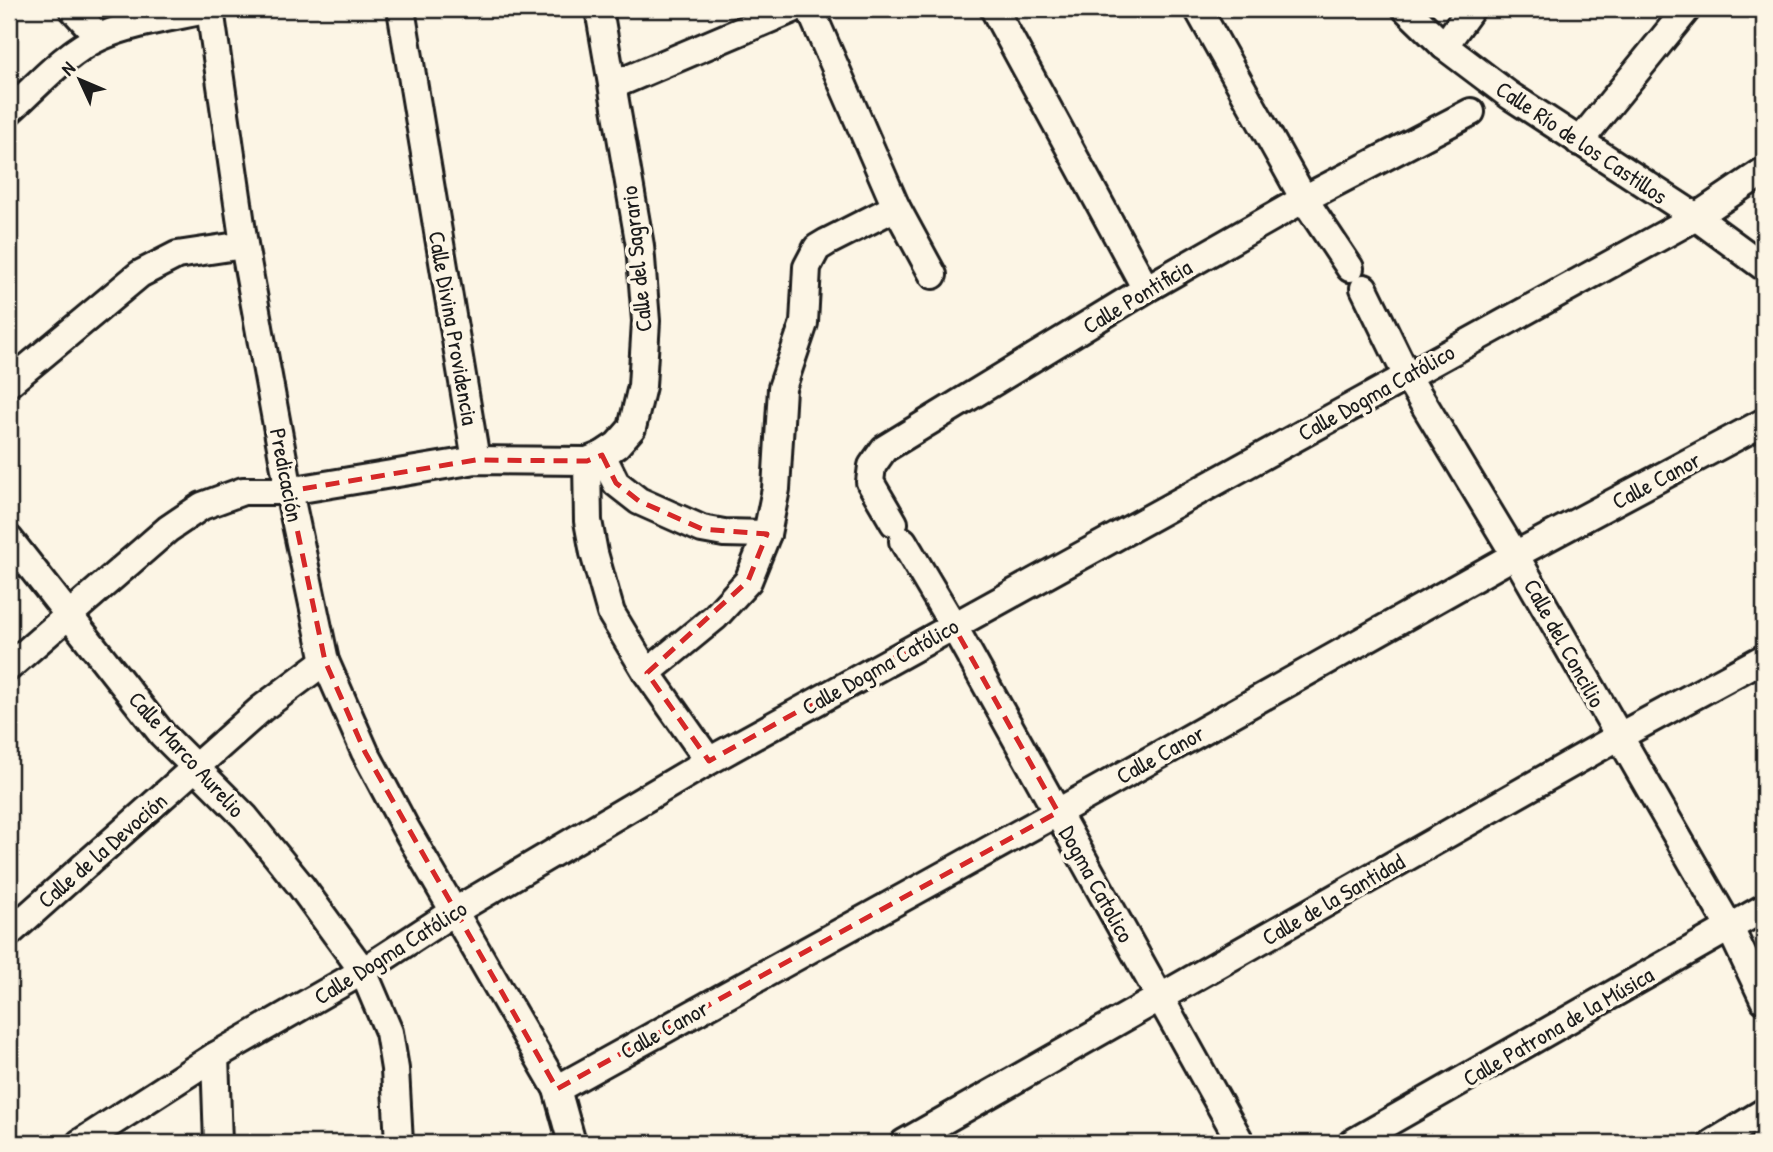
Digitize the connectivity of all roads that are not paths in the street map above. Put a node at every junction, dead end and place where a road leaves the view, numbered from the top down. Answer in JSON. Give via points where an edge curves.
{"nodes":[{"id":1,"x":73,"y":9,"type":"edge"},
{"id":2,"x":210,"y":9,"type":"edge"},
{"id":3,"x":401,"y":9,"type":"edge"},
{"id":4,"x":599,"y":9,"type":"edge"},
{"id":5,"x":793,"y":9,"type":"edge"},
{"id":6,"x":810,"y":9,"type":"edge"},
{"id":7,"x":994,"y":9,"type":"edge"},
{"id":8,"x":1198,"y":9,"type":"edge"},
{"id":9,"x":1406,"y":9,"type":"edge"},
{"id":10,"x":1471,"y":9,"type":"edge"},
{"id":11,"x":1687,"y":9,"type":"edge"},
{"id":12,"x":99,"y":37,"type":"junction"},
{"id":13,"x":1444,"y":46,"type":"junction"},
{"id":14,"x":614,"y":85,"type":"junction"},
{"id":15,"x":9,"y":111,"type":"edge"},
{"id":16,"x":1471,"y":112,"type":"dead end"},
{"id":17,"x":1579,"y":142,"type":"junction"},
{"id":18,"x":1764,"y":171,"type":"edge"},
{"id":19,"x":1304,"y":200,"type":"junction"},
{"id":20,"x":897,"y":207,"type":"junction"},
{"id":21,"x":1696,"y":217,"type":"junction"},
{"id":22,"x":244,"y":246,"type":"junction"},
{"id":23,"x":1764,"y":267,"type":"edge"},
{"id":24,"x":933,"y":275,"type":"dead end"},
{"id":25,"x":1146,"y":289,"type":"junction"},
{"id":26,"x":1407,"y":376,"type":"junction"},
{"id":27,"x":9,"y":383,"type":"edge"},
{"id":28,"x":1764,"y":422,"type":"edge"},
{"id":29,"x":595,"y":458,"type":"junction"},
{"id":30,"x":476,"y":460,"type":"junction"},
{"id":31,"x":289,"y":491,"type":"junction"},
{"id":32,"x":767,"y":534,"type":"junction"},
{"id":33,"x":9,"y":539,"type":"edge"},
{"id":34,"x":1515,"y":555,"type":"junction"},
{"id":35,"x":69,"y":614,"type":"junction"},
{"id":36,"x":953,"y":625,"type":"junction"},
{"id":37,"x":1764,"y":658,"type":"edge"},
{"id":38,"x":325,"y":661,"type":"junction"},
{"id":39,"x":9,"y":667,"type":"edge"},
{"id":40,"x":647,"y":673,"type":"junction"},
{"id":41,"x":1618,"y":737,"type":"junction"},
{"id":42,"x":709,"y":761,"type":"junction"},
{"id":43,"x":197,"y":767,"type":"junction"},
{"id":44,"x":1058,"y":812,"type":"junction"},
{"id":45,"x":1764,"y":908,"type":"edge"},
{"id":46,"x":454,"y":911,"type":"junction"},
{"id":47,"x":1730,"y":928,"type":"junction"},
{"id":48,"x":9,"y":933,"type":"edge"},
{"id":49,"x":363,"y":971,"type":"junction"},
{"id":50,"x":1160,"y":998,"type":"junction"},
{"id":51,"x":1764,"y":1000,"type":"edge"},
{"id":52,"x":215,"y":1056,"type":"junction"},
{"id":53,"x":557,"y":1089,"type":"junction"},
{"id":54,"x":1764,"y":1112,"type":"edge"},
{"id":55,"x":80,"y":1143,"type":"edge"},
{"id":56,"x":218,"y":1143,"type":"edge"},
{"id":57,"x":400,"y":1143,"type":"edge"},
{"id":58,"x":572,"y":1143,"type":"edge"},
{"id":59,"x":904,"y":1143,"type":"edge"},
{"id":60,"x":1241,"y":1143,"type":"edge"},
{"id":61,"x":1352,"y":1143,"type":"edge"},
{"id":62,"x":1713,"y":1143,"type":"edge"}],
"edges":[{"from":1,"to":12,"type":"street"},
{"from":2,"to":12,"type":"street"},
{"from":2,"to":22,"type":"street","name":"Predicación"},
{"from":3,"to":30,"type":"street","name":"Calle Divina Providencia"},
{"from":4,"to":14,"type":"street","name":"Calle del Sagrario"},
{"from":5,"to":14,"type":"street"},
{"from":6,"to":20,"type":"street"},
{"from":7,"to":25,"type":"street"},
{"from":8,"to":19,"type":"street","name":"Calle del Concilio"},
{"from":9,"to":13,"type":"street","name":"Calle Río de los Castillos"},
{"from":10,"to":13,"type":"street"},
{"from":11,"to":17,"type":"street"},
{"from":12,"to":15,"type":"street","via":[[72,54]]},
{"from":13,"to":17,"type":"street","name":"Calle Río de los Castillos"},
{"from":14,"to":29,"type":"street","name":"Calle del Sagrario","via":[[640,246],[646,321],[642,386],[632,428],[617,445]]},
{"from":16,"to":19,"type":"street","name":"Calle Pontificia"},
{"from":17,"to":21,"type":"street","name":"Calle Río de los Castillos"},
{"from":18,"to":21,"type":"street","name":"Calle Dogma Católico"},
{"from":19,"to":25,"type":"street","name":"Calle Pontificia"},
{"from":19,"to":26,"type":"street","name":"Calle del Concilio","via":[[1357,278]]},
{"from":20,"to":24,"type":"street"},
{"from":20,"to":32,"type":"street","via":[[817,248],[807,267],[804,323],[782,388],[776,489]]},
{"from":21,"to":23,"type":"street","name":"Calle Río de los Castillos"},
{"from":21,"to":26,"type":"street","name":"Calle Dogma Católico"},
{"from":22,"to":27,"type":"street","via":[[177,255],[140,274]]},
{"from":22,"to":31,"type":"street","name":"Predicación"},
{"from":25,"to":36,"type":"street","name":"Calle Pontificia","via":[[884,449],[872,466],[870,482]]},
{"from":26,"to":34,"type":"street","name":"Calle del Concilio"},
{"from":26,"to":36,"type":"street","name":"Calle Dogma Católico"},
{"from":28,"to":34,"type":"street","name":"Calle Canor"},
{"from":29,"to":30,"type":"street"},
{"from":29,"to":32,"type":"street","via":[[639,501],[702,529]]},
{"from":29,"to":40,"type":"street","via":[[588,521],[594,553],[611,613]]},
{"from":30,"to":31,"type":"street"},
{"from":31,"to":35,"type":"street","via":[[243,491],[202,506],[168,529]]},
{"from":31,"to":38,"type":"street","name":"Predicación"},
{"from":32,"to":40,"type":"street","via":[[748,581],[715,617]]},
{"from":33,"to":35,"type":"street","name":"Calle Marco Aurelio"},
{"from":34,"to":41,"type":"street","name":"Calle del Concilio"},
{"from":34,"to":44,"type":"street","name":"Calle Canor"},
{"from":35,"to":39,"type":"street"},
{"from":35,"to":43,"type":"street","name":"Calle Marco Aurelio","via":[[162,734]]},
{"from":36,"to":42,"type":"street","name":"Calle Dogma Católico"},
{"from":36,"to":44,"type":"street","name":"Dogma Catolico"},
{"from":37,"to":41,"type":"street","name":"Calle de la Santidad"},
{"from":38,"to":43,"type":"street","name":"Calle de la Devoción","via":[[261,709]]},
{"from":38,"to":46,"type":"street","name":"Predicación","via":[[365,752]]},
{"from":40,"to":42,"type":"street"},
{"from":41,"to":47,"type":"street","name":"Calle del Concilio"},
{"from":41,"to":50,"type":"street","name":"Calle de la Santidad"},
{"from":42,"to":46,"type":"street","name":"Calle Dogma Católico"},
{"from":43,"to":48,"type":"street","name":"Calle de la Devoción"},
{"from":43,"to":49,"type":"street","name":"Calle Marco Aurelio","via":[[245,817]]},
{"from":44,"to":50,"type":"street","name":"Dogma Catolico"},
{"from":44,"to":53,"type":"street","name":"Calle Canor"},
{"from":45,"to":47,"type":"street","name":"Calle Patrona de la Música"},
{"from":46,"to":49,"type":"street","name":"Calle Dogma Católico"},
{"from":46,"to":53,"type":"street","name":"Predicación"},
{"from":47,"to":51,"type":"street","name":"Calle del Concilio"},
{"from":47,"to":61,"type":"street","name":"Calle Patrona de la Música"},
{"from":49,"to":52,"type":"street","name":"Calle Dogma Católico"},
{"from":49,"to":57,"type":"street","name":"Calle Marco Aurelio","via":[[389,1032]]},
{"from":50,"to":59,"type":"street","name":"Calle de la Santidad"},
{"from":50,"to":60,"type":"street","name":"Dogma Catolico"},
{"from":52,"to":55,"type":"street","name":"Calle Dogma Católico"},
{"from":52,"to":56,"type":"street"},
{"from":53,"to":58,"type":"street","name":"Predicación"},
{"from":54,"to":62,"type":"street"}]}
